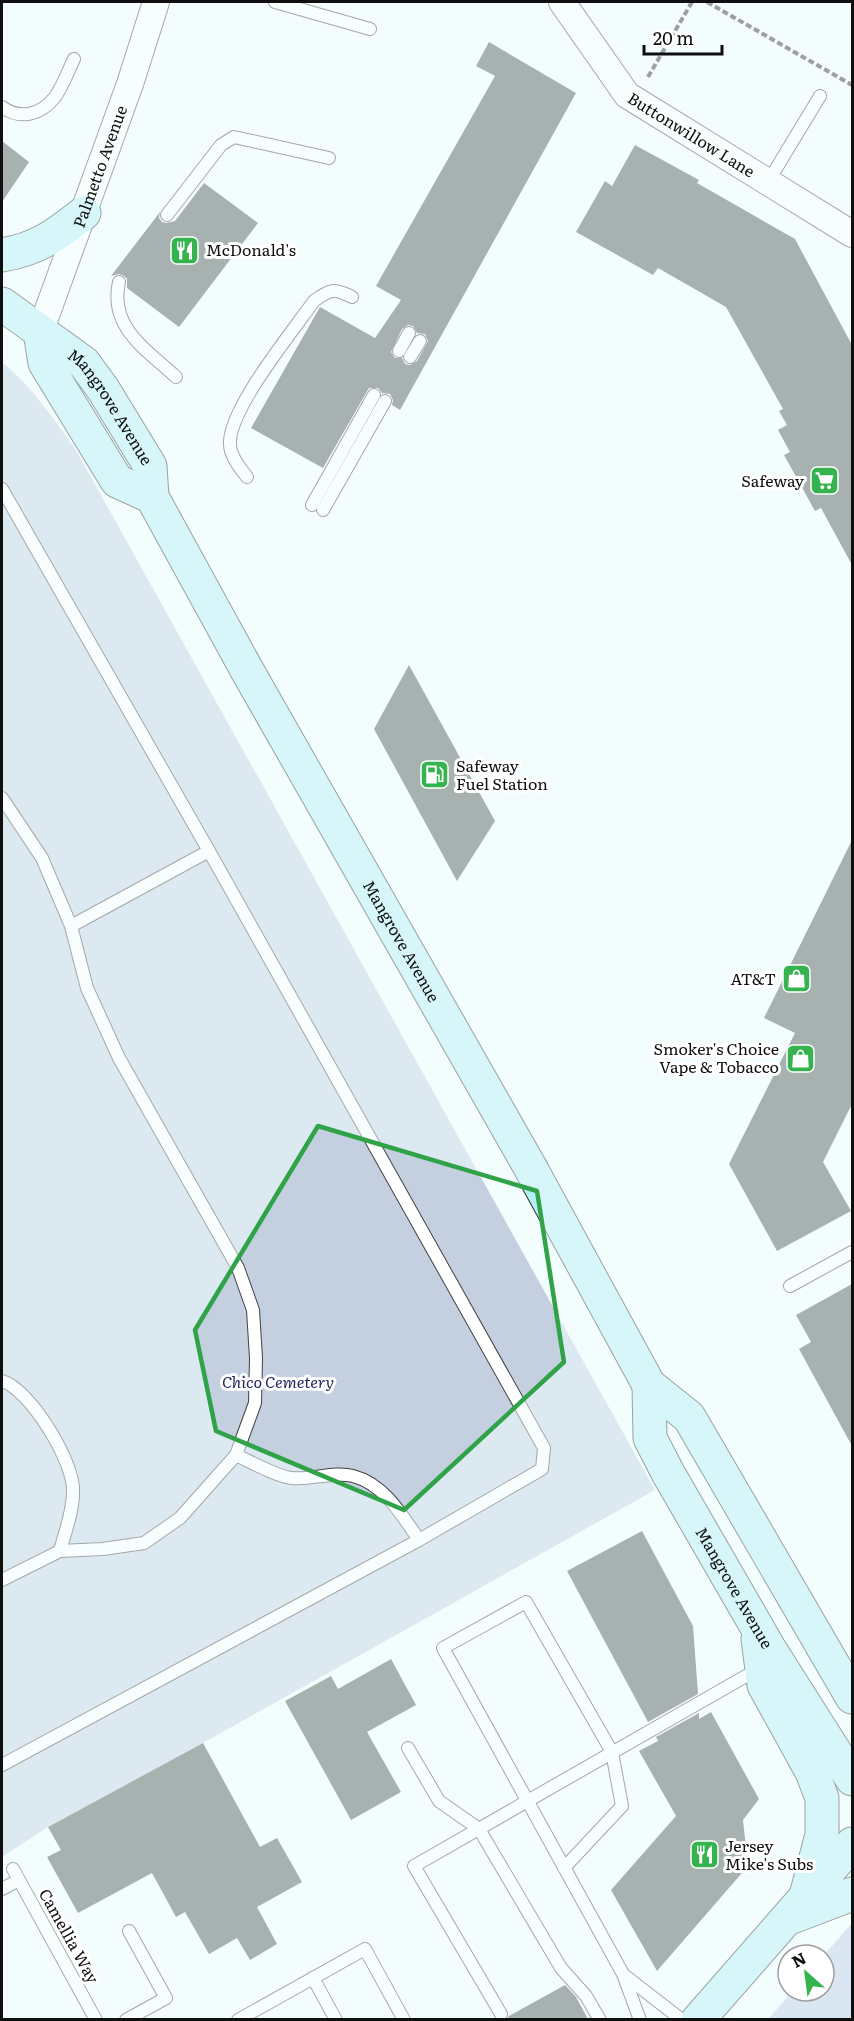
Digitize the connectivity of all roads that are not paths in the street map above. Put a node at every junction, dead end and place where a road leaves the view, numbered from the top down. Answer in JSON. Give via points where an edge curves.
{"nodes":[{"id":1,"x":156,"y":2,"type":"edge"},
{"id":2,"x":275,"y":2,"type":"edge"},
{"id":3,"x":562,"y":2,"type":"edge"},
{"id":4,"x":370,"y":29,"type":"dead end"},
{"id":5,"x":74,"y":59,"type":"dead end"},
{"id":6,"x":820,"y":96,"type":"dead end"},
{"id":7,"x":2,"y":107,"type":"edge"},
{"id":8,"x":329,"y":158,"type":"dead end"},
{"id":9,"x":768,"y":182,"type":"junction"},
{"id":10,"x":84,"y":213,"type":"junction"},
{"id":11,"x":167,"y":215,"type":"dead end"},
{"id":12,"x":852,"y":234,"type":"edge"},
{"id":13,"x":2,"y":255,"type":"edge"},
{"id":14,"x":119,"y":282,"type":"dead end"},
{"id":15,"x":352,"y":297,"type":"dead end"},
{"id":16,"x":2,"y":304,"type":"edge"},
{"id":17,"x":40,"y":332,"type":"junction"},
{"id":18,"x":409,"y":333,"type":"dead end"},
{"id":19,"x":420,"y":340,"type":"dead end"},
{"id":20,"x":399,"y":351,"type":"dead end"},
{"id":21,"x":410,"y":357,"type":"dead end"},
{"id":22,"x":176,"y":377,"type":"dead end"},
{"id":23,"x":380,"y":398,"type":"dead end"},
{"id":24,"x":247,"y":477,"type":"dead end"},
{"id":25,"x":2,"y":491,"type":"edge"},
{"id":26,"x":317,"y":507,"type":"dead end"},
{"id":27,"x":2,"y":798,"type":"edge"},
{"id":28,"x":209,"y":852,"type":"junction"},
{"id":29,"x":71,"y":926,"type":"junction"},
{"id":30,"x":852,"y":1252,"type":"edge"},
{"id":31,"x":790,"y":1286,"type":"dead end"},
{"id":32,"x":2,"y":1382,"type":"edge"},
{"id":33,"x":649,"y":1385,"type":"junction"},
{"id":34,"x":236,"y":1455,"type":"junction"},
{"id":35,"x":419,"y":1540,"type":"junction"},
{"id":36,"x":60,"y":1551,"type":"junction"},
{"id":37,"x":2,"y":1580,"type":"edge"},
{"id":38,"x":757,"y":1628,"type":"junction"},
{"id":39,"x":761,"y":1667,"type":"junction"},
{"id":40,"x":850,"y":1689,"type":"edge"},
{"id":41,"x":408,"y":1748,"type":"dead end"},
{"id":42,"x":612,"y":1752,"type":"junction"},
{"id":43,"x":2,"y":1765,"type":"edge"},
{"id":44,"x":852,"y":1779,"type":"edge"},
{"id":45,"x":527,"y":1801,"type":"junction"},
{"id":46,"x":479,"y":1829,"type":"junction"},
{"id":47,"x":852,"y":1844,"type":"edge"},
{"id":48,"x":564,"y":1868,"type":"junction"},
{"id":49,"x":13,"y":1869,"type":"dead end"},
{"id":50,"x":19,"y":1880,"type":"junction"},
{"id":51,"x":2,"y":1889,"type":"edge"},
{"id":52,"x":852,"y":1894,"type":"edge"},
{"id":53,"x":797,"y":1908,"type":"junction"},
{"id":54,"x":129,"y":1931,"type":"dead end"},
{"id":55,"x":623,"y":1974,"type":"junction"},
{"id":56,"x":313,"y":1978,"type":"junction"},
{"id":57,"x":501,"y":2014,"type":"dead end"},
{"id":58,"x":254,"y":2016,"type":"edge"},
{"id":59,"x":96,"y":2019,"type":"edge"},
{"id":60,"x":126,"y":2019,"type":"edge"},
{"id":61,"x":238,"y":2019,"type":"edge"},
{"id":62,"x":336,"y":2019,"type":"edge"},
{"id":63,"x":404,"y":2019,"type":"edge"},
{"id":64,"x":600,"y":2019,"type":"edge"},
{"id":65,"x":640,"y":2019,"type":"edge"},
{"id":66,"x":682,"y":2019,"type":"edge"},
{"id":67,"x":698,"y":2019,"type":"edge"}],
"edges":[{"from":1,"to":10,"type":"street","name":"Palmetto Avenue"},
{"from":2,"to":4,"type":"lane"},
{"from":3,"to":9,"type":"street","name":"Buttonwillow Lane","via":[[627,95]]},
{"from":5,"to":7,"type":"lane","via":[[55,98],[35,113],[20,116]]},
{"from":6,"to":9,"type":"lane"},
{"from":8,"to":11,"type":"lane","via":[[234,137],[221,145]]},
{"from":9,"to":12,"type":"street","name":"Buttonwillow Lane"},
{"from":10,"to":13,"type":"street","via":[[53,238]]},
{"from":10,"to":17,"type":"street","name":"Palmetto Avenue"},
{"from":14,"to":22,"type":"lane","via":[[119,315],[131,335]]},
{"from":15,"to":24,"type":"lane","via":[[339,290],[327,291],[314,301],[246,398],[234,421],[230,445],[236,463]]},
{"from":16,"to":17,"type":"street"},
{"from":17,"to":33,"type":"street","name":"Mangrove Avenue","via":[[45,363],[117,481],[152,497]]},
{"from":18,"to":20,"type":"lane"},
{"from":19,"to":21,"type":"lane"},
{"from":23,"to":26,"type":"lane"},
{"from":25,"to":28,"type":"lane"},
{"from":27,"to":29,"type":"lane","via":[[42,858]]},
{"from":28,"to":29,"type":"lane"},
{"from":28,"to":35,"type":"lane","via":[[544,1448],[542,1469]]},
{"from":29,"to":34,"type":"lane","via":[[87,988],[119,1058],[238,1268],[253,1310],[255,1403]]},
{"from":30,"to":31,"type":"lane"},
{"from":32,"to":36,"type":"lane","via":[[23,1396],[51,1431],[67,1462],[74,1490]]},
{"from":33,"to":38,"type":"street","name":"Mangrove Avenue","via":[[650,1438]]},
{"from":33,"to":40,"type":"street","name":"Mangrove Avenue","via":[[689,1417]]},
{"from":34,"to":35,"type":"lane","via":[[291,1479],[353,1476],[379,1488]]},
{"from":34,"to":36,"type":"lane","via":[[180,1518],[144,1543]]},
{"from":35,"to":43,"type":"lane"},
{"from":36,"to":37,"type":"lane"},
{"from":38,"to":39,"type":"street"},
{"from":38,"to":44,"type":"street","name":"Mangrove Avenue"},
{"from":39,"to":42,"type":"lane"},
{"from":39,"to":53,"type":"street","via":[[764,1685],[822,1798],[822,1835]]},
{"from":41,"to":46,"type":"lane","via":[[439,1802]]},
{"from":42,"to":45,"type":"lane"},
{"from":42,"to":45,"type":"lane","via":[[526,1602],[443,1648]]},
{"from":42,"to":48,"type":"lane","via":[[622,1806]]},
{"from":45,"to":46,"type":"lane"},
{"from":45,"to":48,"type":"lane"},
{"from":46,"to":57,"type":"lane","via":[[414,1866]]},
{"from":46,"to":64,"type":"lane","via":[[561,1968]]},
{"from":47,"to":53,"type":"street"},
{"from":48,"to":55,"type":"lane"},
{"from":49,"to":50,"type":"lane","name":"Camellia Way"},
{"from":50,"to":51,"type":"lane"},
{"from":50,"to":59,"type":"lane","name":"Camellia Way"},
{"from":52,"to":53,"type":"street"},
{"from":53,"to":67,"type":"street"},
{"from":54,"to":60,"type":"lane","via":[[166,1998]]},
{"from":55,"to":65,"type":"lane"},
{"from":55,"to":66,"type":"lane"},
{"from":56,"to":58,"type":"lane"},
{"from":56,"to":62,"type":"lane"},
{"from":56,"to":63,"type":"lane","via":[[365,1949]]},
{"from":58,"to":61,"type":"lane"}]}
